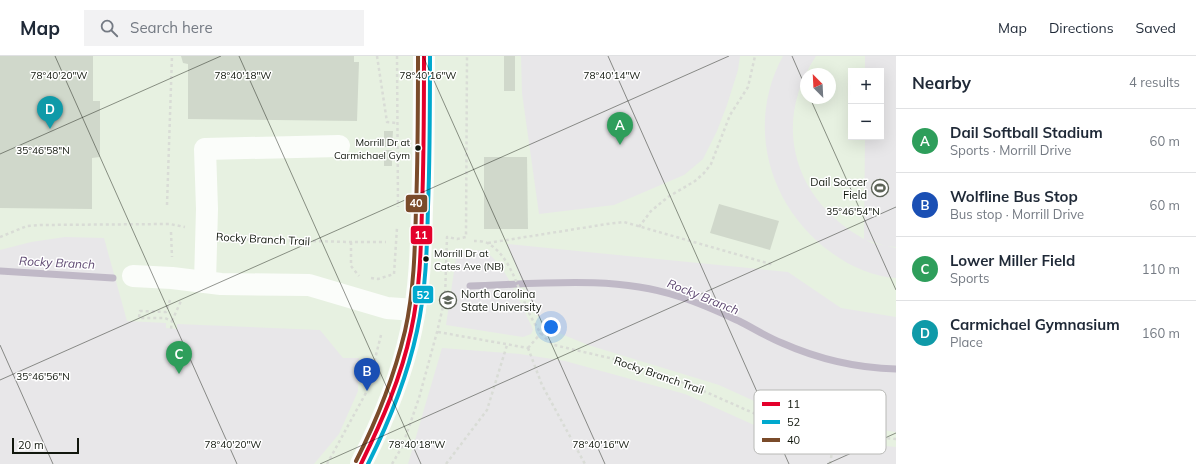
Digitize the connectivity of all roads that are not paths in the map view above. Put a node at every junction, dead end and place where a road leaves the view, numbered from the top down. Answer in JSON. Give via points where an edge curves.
{"nodes":[{"id":1,"x":424,"y":56,"type":"edge"},
{"id":2,"x":339,"y":146,"type":"dead end"},
{"id":3,"x":132,"y":276,"type":"dead end"},
{"id":4,"x":205,"y":282,"type":"junction"},
{"id":5,"x":415,"y":310,"type":"junction"},
{"id":6,"x":361,"y":464,"type":"edge"}],
"edges":[{"from":1,"to":5,"type":"street","via":[[420,274]]},
{"from":2,"to":4,"type":"street","via":[[205,149]]},
{"from":3,"to":4,"type":"street"},
{"from":4,"to":5,"type":"street","via":[[309,285],[387,308]]},
{"from":5,"to":6,"type":"street","via":[[399,380]]}]}
